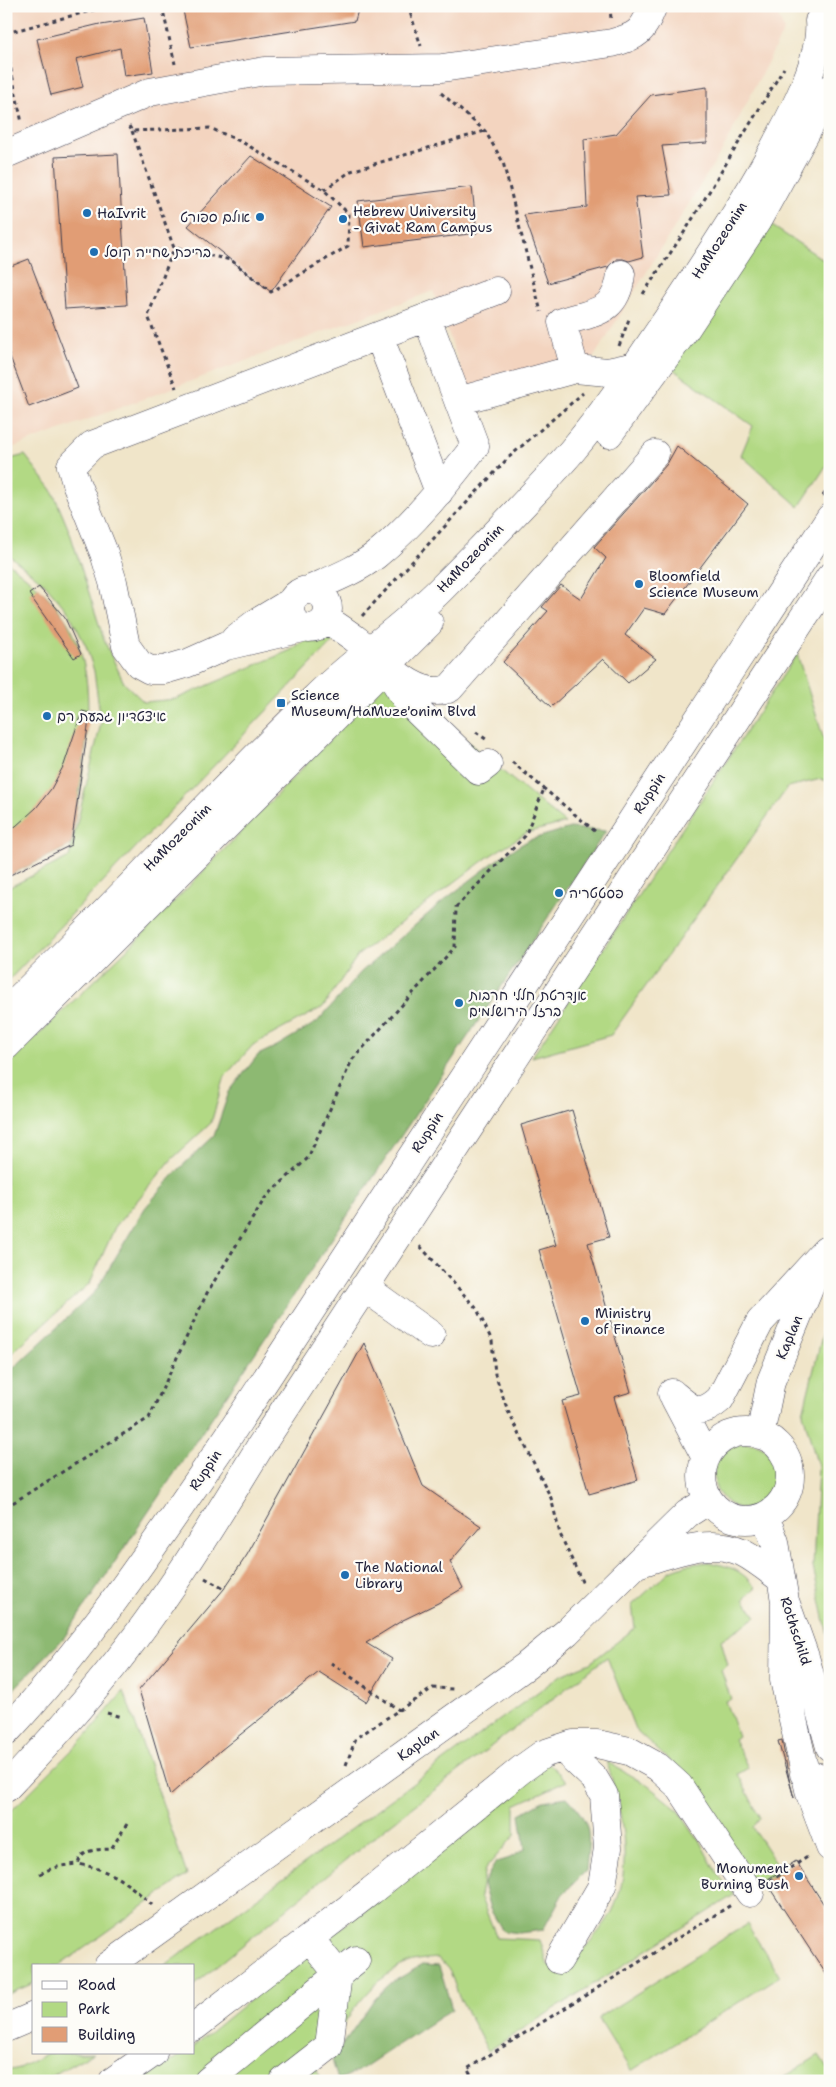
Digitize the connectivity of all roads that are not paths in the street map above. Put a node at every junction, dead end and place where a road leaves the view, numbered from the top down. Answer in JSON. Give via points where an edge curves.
{"nodes":[{"id":1,"x":653,"y":6,"type":"edge"},
{"id":2,"x":821,"y":21,"type":"edge"},
{"id":3,"x":830,"y":89,"type":"edge"},
{"id":4,"x":16,"y":149,"type":"edge"},
{"id":5,"x":622,"y":274,"type":"dead end"},
{"id":6,"x":496,"y":291,"type":"dead end"},
{"id":7,"x":426,"y":318,"type":"junction"},
{"id":8,"x":379,"y":336,"type":"junction"},
{"id":9,"x":636,"y":366,"type":"junction"},
{"id":10,"x":575,"y":370,"type":"junction"},
{"id":11,"x":458,"y":401,"type":"junction"},
{"id":12,"x":655,"y":454,"type":"dead end"},
{"id":13,"x":439,"y":492,"type":"junction"},
{"id":14,"x":830,"y":518,"type":"edge"},
{"id":15,"x":830,"y":577,"type":"edge"},
{"id":16,"x":301,"y":595,"type":"junction"},
{"id":17,"x":314,"y":623,"type":"junction"},
{"id":18,"x":226,"y":646,"type":"junction"},
{"id":19,"x":378,"y":659,"type":"junction"},
{"id":20,"x":493,"y":752,"type":"road end"},
{"id":21,"x":6,"y":1011,"type":"edge"},
{"id":22,"x":6,"y":1046,"type":"edge"},
{"id":23,"x":827,"y":1247,"type":"edge"},
{"id":24,"x":364,"y":1288,"type":"junction"},
{"id":25,"x":431,"y":1335,"type":"dead end"},
{"id":26,"x":760,"y":1435,"type":"junction"},
{"id":27,"x":706,"y":1458,"type":"junction"},
{"id":28,"x":709,"y":1500,"type":"junction"},
{"id":29,"x":765,"y":1516,"type":"junction"},
{"id":30,"x":636,"y":1565,"type":"junction"},
{"id":31,"x":783,"y":1590,"type":"junction"},
{"id":32,"x":6,"y":1732,"type":"edge"},
{"id":33,"x":830,"y":1746,"type":"edge"},
{"id":34,"x":562,"y":1748,"type":"junction"},
{"id":35,"x":817,"y":1777,"type":"edge"},
{"id":36,"x":6,"y":1788,"type":"edge"},
{"id":37,"x":829,"y":1845,"type":"edge"},
{"id":38,"x":750,"y":1894,"type":"road end"},
{"id":39,"x":310,"y":1939,"type":"junction"},
{"id":40,"x":559,"y":1960,"type":"dead end"},
{"id":41,"x":111,"y":1964,"type":"edge"},
{"id":42,"x":347,"y":1967,"type":"junction"},
{"id":43,"x":32,"y":2017,"type":"edge"},
{"id":44,"x":195,"y":2026,"type":"edge"},
{"id":45,"x":6,"y":2028,"type":"edge"},
{"id":46,"x":152,"y":2054,"type":"edge"},
{"id":47,"x":113,"y":2081,"type":"edge"},
{"id":48,"x":208,"y":2081,"type":"edge"},
{"id":49,"x":284,"y":2081,"type":"edge"}],
"edges":[{"from":1,"to":4,"type":"street","via":[[635,36],[612,43],[442,68],[265,71],[150,92]]},
{"from":2,"to":9,"type":"street","name":"HaMozeonim","via":[[815,54],[786,128],[721,237]]},
{"from":3,"to":19,"type":"street","name":"HaMozeonim","via":[[757,221],[683,333],[614,427],[499,553]]},
{"from":5,"to":10,"type":"street","via":[[614,300],[604,309],[562,322]]},
{"from":6,"to":7,"type":"street"},
{"from":7,"to":8,"type":"street"},
{"from":7,"to":11,"type":"street"},
{"from":8,"to":13,"type":"street"},
{"from":8,"to":18,"type":"street","via":[[92,446],[71,466],[104,553],[126,646],[139,664],[150,670],[164,670]]},
{"from":9,"to":10,"type":"street","via":[[608,372]]},
{"from":9,"to":19,"type":"street","name":"HaMozeonim","via":[[537,490],[410,618]]},
{"from":10,"to":11,"type":"street"},
{"from":11,"to":13,"type":"street","via":[[475,446]]},
{"from":12,"to":19,"type":"street","via":[[450,688],[440,691],[421,688]]},
{"from":13,"to":16,"type":"street","via":[[375,555]]},
{"from":14,"to":32,"type":"street","name":"Ruppin","via":[[192,1489],[78,1649]]},
{"from":15,"to":24,"type":"street"},
{"from":16,"to":17,"type":"street","via":[[289,608],[293,620]]},
{"from":16,"to":17,"type":"street","via":[[323,595],[327,600],[328,606]]},
{"from":16,"to":18,"type":"street","via":[[256,622]]},
{"from":17,"to":18,"type":"street"},
{"from":17,"to":19,"type":"street","via":[[348,633]]},
{"from":19,"to":20,"type":"street","via":[[407,702],[479,771]]},
{"from":19,"to":21,"type":"street","name":"HaMozeonim","via":[[314,699]]},
{"from":19,"to":22,"type":"street","name":"HaMozeonim"},
{"from":23,"to":26,"type":"street","name":"Kaplan","via":[[771,1381]]},
{"from":23,"to":27,"type":"street","via":[[760,1322],[720,1399],[709,1409],[701,1411],[690,1408],[672,1393]]},
{"from":24,"to":25,"type":"street"},
{"from":24,"to":36,"type":"street","via":[[172,1586],[67,1723]]},
{"from":26,"to":27,"type":"street","via":[[748,1432],[723,1438]]},
{"from":26,"to":29,"type":"street","via":[[781,1450],[790,1474],[784,1499]]},
{"from":27,"to":28,"type":"street","via":[[702,1479]]},
{"from":28,"to":29,"type":"street","via":[[717,1510],[734,1518],[752,1520]]},
{"from":28,"to":30,"type":"street","name":"Kaplan","via":[[687,1514]]},
{"from":29,"to":31,"type":"street","name":"Rothschild","via":[[775,1542]]},
{"from":30,"to":31,"type":"street","via":[[698,1546],[718,1546],[744,1553]]},
{"from":30,"to":41,"type":"street","name":"Kaplan","via":[[567,1632],[526,1666]]},
{"from":31,"to":33,"type":"street","name":"Rothschild"},
{"from":31,"to":35,"type":"street","via":[[784,1680]]},
{"from":34,"to":38,"type":"street","via":[[573,1744],[597,1744],[629,1751],[658,1767],[679,1786]]},
{"from":34,"to":39,"type":"street","via":[[543,1754],[522,1769]]},
{"from":34,"to":40,"type":"street","via":[[594,1778],[604,1795],[608,1848],[602,1886]]},
{"from":35,"to":37,"type":"street","via":[[821,1828]]},
{"from":39,"to":42,"type":"street"},
{"from":39,"to":44,"type":"street"},
{"from":42,"to":48,"type":"street"},
{"from":42,"to":49,"type":"street","via":[[329,2046]]},
{"from":43,"to":45,"type":"street"},
{"from":46,"to":47,"type":"street"}]}
